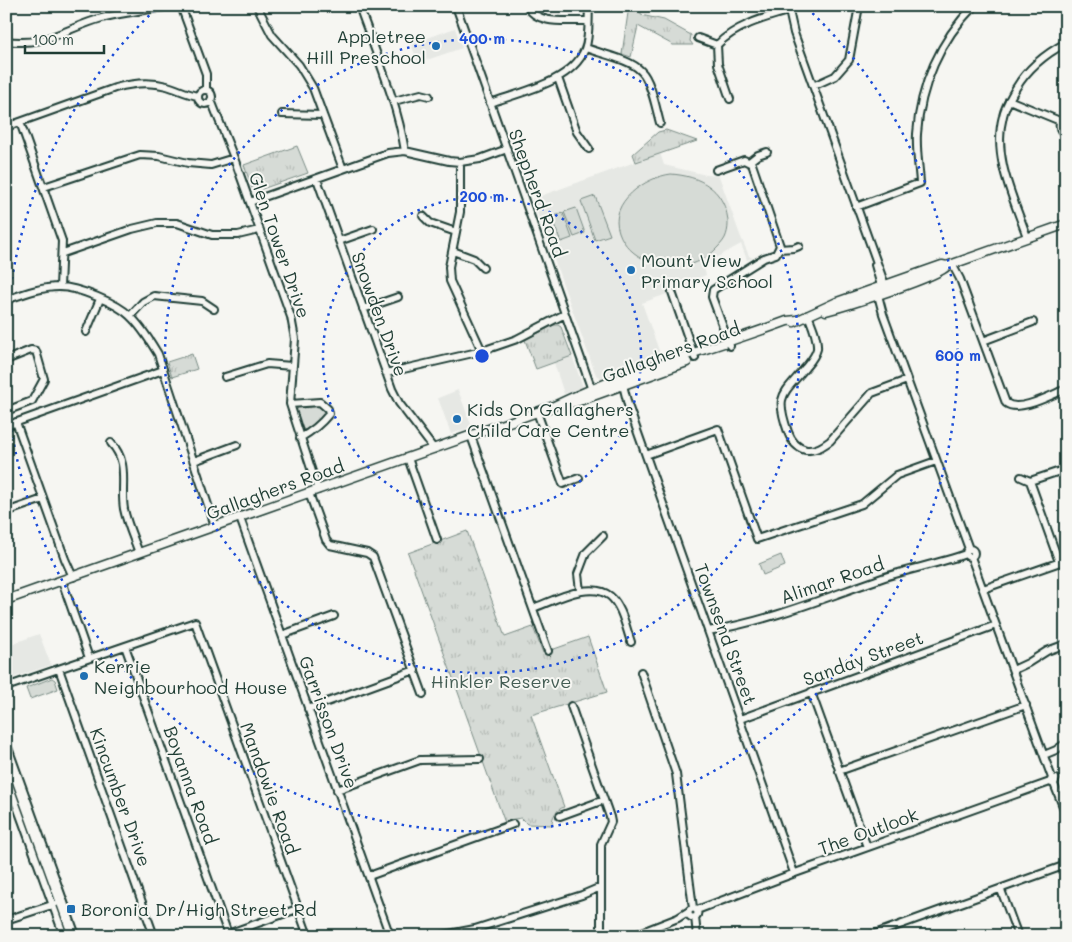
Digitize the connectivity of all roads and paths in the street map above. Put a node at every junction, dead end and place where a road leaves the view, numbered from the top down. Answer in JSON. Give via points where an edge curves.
{"nodes":[{"id":1,"x":171,"y":6,"type":"edge"},
{"id":2,"x":181,"y":6,"type":"edge"},
{"id":3,"x":257,"y":6,"type":"edge"},
{"id":4,"x":359,"y":6,"type":"edge"},
{"id":5,"x":456,"y":6,"type":"edge"},
{"id":6,"x":527,"y":6,"type":"edge"},
{"id":7,"x":589,"y":6,"type":"edge"},
{"id":8,"x":859,"y":6,"type":"edge"},
{"id":9,"x":974,"y":6,"type":"edge"},
{"id":10,"x":788,"y":9,"type":"edge"},
{"id":11,"x":588,"y":21,"type":"junction"},
{"id":12,"x":698,"y":38,"type":"dead end"},
{"id":13,"x":6,"y":41,"type":"edge"},
{"id":14,"x":1066,"y":42,"type":"edge"},
{"id":15,"x":717,"y":46,"type":"junction"},
{"id":16,"x":586,"y":48,"type":"junction"},
{"id":17,"x":558,"y":78,"type":"junction"},
{"id":18,"x":813,"y":86,"type":"junction"},
{"id":19,"x":206,"y":90,"type":"junction"},
{"id":20,"x":198,"y":96,"type":"junction"},
{"id":21,"x":429,"y":96,"type":"dead end"},
{"id":22,"x":730,"y":99,"type":"dead end"},
{"id":23,"x":211,"y":100,"type":"junction"},
{"id":24,"x":1010,"y":100,"type":"junction"},
{"id":25,"x":394,"y":101,"type":"junction"},
{"id":26,"x":490,"y":102,"type":"junction"},
{"id":27,"x":282,"y":114,"type":"dead end"},
{"id":28,"x":323,"y":115,"type":"junction"},
{"id":29,"x":1063,"y":119,"type":"edge"},
{"id":30,"x":20,"y":122,"type":"junction"},
{"id":31,"x":660,"y":123,"type":"dead end"},
{"id":32,"x":6,"y":127,"type":"edge"},
{"id":33,"x":1066,"y":135,"type":"edge"},
{"id":34,"x":589,"y":149,"type":"dead end"},
{"id":35,"x":507,"y":150,"type":"junction"},
{"id":36,"x":406,"y":151,"type":"junction"},
{"id":37,"x":767,"y":152,"type":"dead end"},
{"id":38,"x":234,"y":158,"type":"junction"},
{"id":39,"x":460,"y":162,"type":"junction"},
{"id":40,"x":749,"y":162,"type":"junction"},
{"id":41,"x":343,"y":169,"type":"junction"},
{"id":42,"x":716,"y":170,"type":"dead end"},
{"id":43,"x":317,"y":179,"type":"junction"},
{"id":44,"x":44,"y":187,"type":"junction"},
{"id":45,"x":250,"y":202,"type":"junction"},
{"id":46,"x":856,"y":206,"type":"junction"},
{"id":47,"x":423,"y":216,"type":"dead end"},
{"id":48,"x":1066,"y":224,"type":"edge"},
{"id":49,"x":372,"y":229,"type":"dead end"},
{"id":50,"x":259,"y":230,"type":"junction"},
{"id":51,"x":456,"y":232,"type":"junction"},
{"id":52,"x":1027,"y":237,"type":"junction"},
{"id":53,"x":338,"y":241,"type":"junction"},
{"id":54,"x":799,"y":246,"type":"dead end"},
{"id":55,"x":779,"y":249,"type":"junction"},
{"id":56,"x":453,"y":251,"type":"junction"},
{"id":57,"x":63,"y":253,"type":"junction"},
{"id":58,"x":873,"y":254,"type":"junction"},
{"id":59,"x":952,"y":264,"type":"junction"},
{"id":60,"x":483,"y":268,"type":"dead end"},
{"id":61,"x":60,"y":287,"type":"junction"},
{"id":62,"x":882,"y":289,"type":"junction"},
{"id":63,"x":672,"y":292,"type":"dead end"},
{"id":64,"x":398,"y":297,"type":"dead end"},
{"id":65,"x":100,"y":299,"type":"junction"},
{"id":66,"x":6,"y":300,"type":"edge"},
{"id":67,"x":214,"y":309,"type":"dead end"},
{"id":68,"x":363,"y":309,"type":"junction"},
{"id":69,"x":816,"y":313,"type":"junction"},
{"id":70,"x":565,"y":314,"type":"junction"},
{"id":71,"x":130,"y":316,"type":"junction"},
{"id":72,"x":1033,"y":322,"type":"dead end"},
{"id":73,"x":86,"y":332,"type":"dead end"},
{"id":74,"x":983,"y":341,"type":"junction"},
{"id":75,"x":729,"y":344,"type":"junction"},
{"id":76,"x":482,"y":351,"type":"junction"},
{"id":77,"x":695,"y":356,"type":"junction"},
{"id":78,"x":6,"y":360,"type":"edge"},
{"id":79,"x":292,"y":366,"type":"junction"},
{"id":80,"x":163,"y":370,"type":"junction"},
{"id":81,"x":386,"y":374,"type":"junction"},
{"id":82,"x":225,"y":377,"type":"dead end"},
{"id":83,"x":907,"y":380,"type":"junction"},
{"id":84,"x":621,"y":386,"type":"junction"},
{"id":85,"x":1066,"y":389,"type":"edge"},
{"id":86,"x":593,"y":393,"type":"junction"},
{"id":87,"x":290,"y":404,"type":"junction"},
{"id":88,"x":6,"y":411,"type":"edge"},
{"id":89,"x":537,"y":412,"type":"junction"},
{"id":90,"x":16,"y":422,"type":"junction"},
{"id":91,"x":6,"y":426,"type":"edge"},
{"id":92,"x":471,"y":436,"type":"junction"},
{"id":93,"x":300,"y":438,"type":"junction"},
{"id":94,"x":111,"y":443,"type":"dead end"},
{"id":95,"x":237,"y":445,"type":"dead end"},
{"id":96,"x":434,"y":449,"type":"junction"},
{"id":97,"x":646,"y":455,"type":"junction"},
{"id":98,"x":408,"y":458,"type":"junction"},
{"id":99,"x":194,"y":461,"type":"junction"},
{"id":100,"x":936,"y":461,"type":"junction"},
{"id":101,"x":1066,"y":469,"type":"edge"},
{"id":102,"x":1021,"y":477,"type":"dead end"},
{"id":103,"x":579,"y":478,"type":"dead end"},
{"id":104,"x":1030,"y":481,"type":"junction"},
{"id":105,"x":318,"y":490,"type":"junction"},
{"id":106,"x":309,"y":493,"type":"junction"},
{"id":107,"x":43,"y":499,"type":"junction"},
{"id":108,"x":6,"y":512,"type":"edge"},
{"id":109,"x":240,"y":518,"type":"junction"},
{"id":110,"x":215,"y":526,"type":"junction"},
{"id":111,"x":602,"y":536,"type":"dead end"},
{"id":112,"x":437,"y":540,"type":"dead end"},
{"id":113,"x":139,"y":553,"type":"junction"},
{"id":114,"x":968,"y":553,"type":"junction"},
{"id":115,"x":1063,"y":561,"type":"edge"},
{"id":116,"x":68,"y":579,"type":"junction"},
{"id":117,"x":983,"y":589,"type":"junction"},
{"id":118,"x":580,"y":591,"type":"junction"},
{"id":119,"x":6,"y":600,"type":"edge"},
{"id":120,"x":533,"y":608,"type":"junction"},
{"id":121,"x":334,"y":616,"type":"dead end"},
{"id":122,"x":996,"y":625,"type":"junction"},
{"id":123,"x":708,"y":631,"type":"junction"},
{"id":124,"x":282,"y":634,"type":"junction"},
{"id":125,"x":631,"y":642,"type":"dead end"},
{"id":126,"x":1066,"y":644,"type":"edge"},
{"id":127,"x":125,"y":646,"type":"junction"},
{"id":128,"x":548,"y":651,"type":"dead end"},
{"id":129,"x":90,"y":658,"type":"junction"},
{"id":130,"x":58,"y":669,"type":"junction"},
{"id":131,"x":415,"y":670,"type":"junction"},
{"id":132,"x":1013,"y":670,"type":"junction"},
{"id":133,"x":640,"y":672,"type":"dead end"},
{"id":134,"x":6,"y":687,"type":"edge"},
{"id":135,"x":811,"y":692,"type":"junction"},
{"id":136,"x":423,"y":694,"type":"dead end"},
{"id":137,"x":1026,"y":704,"type":"junction"},
{"id":138,"x":571,"y":706,"type":"dead end"},
{"id":139,"x":308,"y":709,"type":"junction"},
{"id":140,"x":740,"y":718,"type":"junction"},
{"id":141,"x":1066,"y":743,"type":"edge"},
{"id":142,"x":6,"y":748,"type":"edge"},
{"id":143,"x":1044,"y":755,"type":"junction"},
{"id":144,"x":480,"y":759,"type":"dead end"},
{"id":145,"x":839,"y":771,"type":"junction"},
{"id":146,"x":6,"y":776,"type":"edge"},
{"id":147,"x":1052,"y":781,"type":"junction"},
{"id":148,"x":337,"y":790,"type":"junction"},
{"id":149,"x":604,"y":800,"type":"junction"},
{"id":150,"x":1066,"y":814,"type":"edge"},
{"id":151,"x":560,"y":816,"type":"dead end"},
{"id":152,"x":513,"y":824,"type":"dead end"},
{"id":153,"x":867,"y":847,"type":"junction"},
{"id":154,"x":1066,"y":865,"type":"edge"},
{"id":155,"x":794,"y":874,"type":"junction"},
{"id":156,"x":369,"y":876,"type":"junction"},
{"id":157,"x":1001,"y":890,"type":"junction"},
{"id":158,"x":601,"y":891,"type":"junction"},
{"id":159,"x":57,"y":903,"type":"junction"},
{"id":160,"x":298,"y":909,"type":"junction"},
{"id":161,"x":693,"y":913,"type":"junction"},
{"id":162,"x":6,"y":920,"type":"edge"},
{"id":163,"x":602,"y":934,"type":"edge"},
{"id":164,"x":225,"y":935,"type":"edge"},
{"id":165,"x":447,"y":935,"type":"edge"},
{"id":166,"x":64,"y":936,"type":"edge"},
{"id":167,"x":74,"y":936,"type":"edge"},
{"id":168,"x":154,"y":936,"type":"edge"},
{"id":169,"x":308,"y":936,"type":"edge"},
{"id":170,"x":390,"y":936,"type":"edge"},
{"id":171,"x":438,"y":936,"type":"edge"},
{"id":172,"x":632,"y":936,"type":"edge"},
{"id":173,"x":697,"y":936,"type":"edge"},
{"id":174,"x":869,"y":936,"type":"edge"},
{"id":175,"x":1018,"y":936,"type":"edge"}],
"edges":[{"from":1,"to":13,"type":"street","via":[[102,18],[40,41]]},
{"from":2,"to":19,"type":"street","via":[[206,74]]},
{"from":3,"to":28,"type":"street","via":[[272,35],[306,76]]},
{"from":4,"to":25,"type":"street"},
{"from":5,"to":26,"type":"street","name":"Shepherd Road"},
{"from":6,"to":11,"type":"street","via":[[535,16],[546,19]]},
{"from":7,"to":11,"type":"street"},
{"from":8,"to":18,"type":"street","via":[[850,60],[835,76]]},
{"from":9,"to":46,"type":"street","via":[[946,41],[926,86],[917,134],[920,184]]},
{"from":10,"to":15,"type":"street","via":[[737,29]]},
{"from":10,"to":18,"type":"street"},
{"from":11,"to":16,"type":"street"},
{"from":12,"to":15,"type":"street"},
{"from":14,"to":24,"type":"street","via":[[1030,68]]},
{"from":15,"to":22,"type":"street","via":[[718,64]]},
{"from":16,"to":17,"type":"street","via":[[574,66]]},
{"from":16,"to":31,"type":"street","via":[[642,71]]},
{"from":17,"to":26,"type":"street"},
{"from":17,"to":34,"type":"street","via":[[577,132]]},
{"from":18,"to":46,"type":"street"},
{"from":19,"to":20,"type":"street"},
{"from":19,"to":23,"type":"street","via":[[211,93]]},
{"from":20,"to":23,"type":"street","via":[[202,104]]},
{"from":20,"to":30,"type":"street","via":[[169,86],[133,83]]},
{"from":21,"to":25,"type":"street","via":[[421,94]]},
{"from":23,"to":38,"type":"street","name":"Glen Tower Drive"},
{"from":24,"to":29,"type":"street"},
{"from":24,"to":52,"type":"street","via":[[1002,123],[1002,160]]},
{"from":25,"to":36,"type":"street"},
{"from":26,"to":35,"type":"street","name":"Shepherd Road"},
{"from":27,"to":28,"type":"street"},
{"from":28,"to":41,"type":"street"},
{"from":29,"to":33,"type":"street","via":[[1060,129]]},
{"from":30,"to":32,"type":"street"},
{"from":30,"to":44,"type":"street"},
{"from":35,"to":39,"type":"street"},
{"from":35,"to":70,"type":"street","name":"Shepherd Road"},
{"from":36,"to":39,"type":"street"},
{"from":36,"to":41,"type":"street","via":[[388,153]]},
{"from":37,"to":40,"type":"street"},
{"from":38,"to":44,"type":"street","via":[[211,164],[140,155]]},
{"from":38,"to":45,"type":"street","name":"Glen Tower Drive"},
{"from":39,"to":51,"type":"street"},
{"from":40,"to":42,"type":"street","via":[[744,160]]},
{"from":40,"to":55,"type":"street"},
{"from":41,"to":43,"type":"street"},
{"from":43,"to":45,"type":"street"},
{"from":43,"to":53,"type":"street","name":"Snowden Drive"},
{"from":44,"to":57,"type":"street"},
{"from":45,"to":50,"type":"street","name":"Glen Tower Drive"},
{"from":46,"to":58,"type":"street"},
{"from":47,"to":51,"type":"street"},
{"from":48,"to":52,"type":"street","name":"Gallaghers Road"},
{"from":49,"to":53,"type":"street"},
{"from":50,"to":57,"type":"street","via":[[238,236],[212,235],[177,223],[157,223]]},
{"from":50,"to":79,"type":"street","name":"Glen Tower Drive","via":[[291,316],[295,339]]},
{"from":51,"to":56,"type":"street"},
{"from":52,"to":59,"type":"street","name":"Gallaghers Road"},
{"from":53,"to":68,"type":"street","name":"Snowden Drive"},
{"from":54,"to":55,"type":"street"},
{"from":55,"to":75,"type":"street","via":[[776,254],[713,290],[712,297]]},
{"from":56,"to":60,"type":"street","via":[[474,259]]},
{"from":56,"to":76,"type":"street","via":[[450,281]]},
{"from":57,"to":61,"type":"street"},
{"from":58,"to":62,"type":"street"},
{"from":58,"to":62,"type":"street","via":[[882,274]]},
{"from":59,"to":62,"type":"street","name":"Gallaghers Road"},
{"from":59,"to":62,"type":"street","name":"Gallaghers Road","via":[[944,270]]},
{"from":59,"to":74,"type":"street"},
{"from":61,"to":65,"type":"street"},
{"from":61,"to":66,"type":"street"},
{"from":62,"to":69,"type":"street","name":"Gallaghers Road"},
{"from":62,"to":83,"type":"street","via":[[883,314]]},
{"from":63,"to":77,"type":"street"},
{"from":64,"to":68,"type":"street"},
{"from":65,"to":71,"type":"street"},
{"from":65,"to":73,"type":"street"},
{"from":67,"to":71,"type":"street","via":[[202,301],[154,296]]},
{"from":68,"to":81,"type":"street","name":"Snowden Drive"},
{"from":69,"to":75,"type":"street","name":"Gallaghers Road"},
{"from":69,"to":83,"type":"street","via":[[815,356],[782,396],[780,406],[791,440],[797,445],[804,450],[822,447],[872,393]]},
{"from":70,"to":76,"type":"street","via":[[517,339]]},
{"from":70,"to":86,"type":"street","name":"Shepherd Road"},
{"from":71,"to":80,"type":"street","via":[[158,354]]},
{"from":72,"to":74,"type":"street"},
{"from":74,"to":85,"type":"street","via":[[1003,399],[1010,406],[1022,406]]},
{"from":75,"to":77,"type":"street","name":"Gallaghers Road"},
{"from":76,"to":81,"type":"street"},
{"from":77,"to":84,"type":"street","name":"Gallaghers Road"},
{"from":77,"to":86,"type":"street","name":"Gallaghers Road"},
{"from":78,"to":88,"type":"street","via":[[36,351],[44,379],[32,401]]},
{"from":79,"to":82,"type":"street","via":[[267,364]]},
{"from":79,"to":87,"type":"street","name":"Glen Tower Drive"},
{"from":80,"to":90,"type":"street"},
{"from":80,"to":99,"type":"street"},
{"from":81,"to":96,"type":"street","name":"Snowden Drive","via":[[399,402]]},
{"from":83,"to":100,"type":"street"},
{"from":84,"to":86,"type":"street","name":"Gallaghers Road"},
{"from":84,"to":97,"type":"street","name":"Townsend Street"},
{"from":86,"to":89,"type":"street","name":"Gallaghers Road"},
{"from":87,"to":93,"type":"street","name":"Glen Tower Drive"},
{"from":87,"to":93,"type":"street","via":[[320,402],[328,409],[326,418]]},
{"from":89,"to":92,"type":"street","name":"Gallaghers Road"},
{"from":89,"to":103,"type":"street","via":[[563,484]]},
{"from":90,"to":91,"type":"street"},
{"from":90,"to":107,"type":"street"},
{"from":92,"to":96,"type":"street","name":"Gallaghers Road"},
{"from":92,"to":120,"type":"street"},
{"from":93,"to":105,"type":"street","name":"Glen Tower Drive"},
{"from":94,"to":113,"type":"street","via":[[118,451],[124,472],[124,507]]},
{"from":95,"to":99,"type":"street"},
{"from":96,"to":98,"type":"street","name":"Gallaghers Road"},
{"from":97,"to":100,"type":"street","via":[[718,430],[757,539],[862,504],[897,475]]},
{"from":97,"to":123,"type":"street","name":"Townsend Street"},
{"from":98,"to":105,"type":"street","name":"Gallaghers Road"},
{"from":98,"to":112,"type":"street"},
{"from":99,"to":110,"type":"street"},
{"from":100,"to":114,"type":"street"},
{"from":101,"to":104,"type":"street"},
{"from":102,"to":104,"type":"street"},
{"from":104,"to":115,"type":"street"},
{"from":105,"to":106,"type":"street","name":"Gallaghers Road"},
{"from":106,"to":109,"type":"street","name":"Gallaghers Road"},
{"from":106,"to":131,"type":"street","via":[[330,545],[373,557]]},
{"from":107,"to":108,"type":"street"},
{"from":107,"to":116,"type":"street","via":[[65,559]]},
{"from":109,"to":110,"type":"street","name":"Gallaghers Road"},
{"from":109,"to":124,"type":"street","name":"Garrisson Drive"},
{"from":110,"to":113,"type":"street","name":"Gallaghers Road"},
{"from":111,"to":118,"type":"street","via":[[586,553],[578,574]]},
{"from":113,"to":116,"type":"street","name":"Gallaghers Road"},
{"from":114,"to":117,"type":"street"},
{"from":114,"to":123,"type":"street","name":"Alimar Road","via":[[889,576],[766,619]]},
{"from":115,"to":117,"type":"street"},
{"from":116,"to":119,"type":"street","name":"Gallaghers Road"},
{"from":116,"to":129,"type":"street"},
{"from":117,"to":122,"type":"street"},
{"from":118,"to":120,"type":"street"},
{"from":118,"to":125,"type":"street","via":[[597,590],[610,596],[618,607]]},
{"from":120,"to":128,"type":"street"},
{"from":121,"to":124,"type":"street"},
{"from":122,"to":132,"type":"street"},
{"from":122,"to":135,"type":"street","name":"Sanday Street"},
{"from":123,"to":140,"type":"street","name":"Townsend Street"},
{"from":124,"to":139,"type":"street","name":"Garrisson Drive"},
{"from":126,"to":132,"type":"street"},
{"from":127,"to":129,"type":"street"},
{"from":127,"to":160,"type":"street","name":"Mandowie Road","via":[[195,622]]},
{"from":127,"to":164,"type":"street","name":"Boyanna Road"},
{"from":129,"to":130,"type":"street"},
{"from":130,"to":134,"type":"street"},
{"from":130,"to":168,"type":"street","name":"Kincumber Drive"},
{"from":131,"to":136,"type":"street"},
{"from":131,"to":139,"type":"street"},
{"from":132,"to":137,"type":"street"},
{"from":133,"to":161,"type":"street","via":[[676,774]]},
{"from":135,"to":140,"type":"street","name":"Sanday Street"},
{"from":135,"to":145,"type":"street"},
{"from":137,"to":143,"type":"street"},
{"from":137,"to":145,"type":"street"},
{"from":138,"to":149,"type":"street"},
{"from":139,"to":148,"type":"street","name":"Garrisson Drive"},
{"from":140,"to":155,"type":"street","name":"Townsend Street"},
{"from":141,"to":143,"type":"street"},
{"from":142,"to":159,"type":"main road"},
{"from":143,"to":147,"type":"street"},
{"from":144,"to":148,"type":"street","via":[[420,760]]},
{"from":145,"to":153,"type":"street"},
{"from":146,"to":159,"type":"street"},
{"from":147,"to":150,"type":"street"},
{"from":147,"to":153,"type":"street","name":"The Outlook"},
{"from":148,"to":156,"type":"street","name":"Garrisson Drive"},
{"from":149,"to":151,"type":"street"},
{"from":149,"to":158,"type":"street","via":[[610,822],[601,844]]},
{"from":152,"to":156,"type":"street"},
{"from":153,"to":155,"type":"street","name":"The Outlook"},
{"from":154,"to":157,"type":"street"},
{"from":155,"to":161,"type":"street","name":"The Outlook"},
{"from":156,"to":170,"type":"street","name":"Garrisson Drive"},
{"from":157,"to":174,"type":"street"},
{"from":157,"to":175,"type":"street"},
{"from":158,"to":163,"type":"street"},
{"from":158,"to":165,"type":"street"},
{"from":159,"to":162,"type":"street"},
{"from":159,"to":166,"type":"street"},
{"from":159,"to":167,"type":"main road"},
{"from":160,"to":164,"type":"street"},
{"from":160,"to":169,"type":"street","name":"Mandowie Road"},
{"from":161,"to":172,"type":"street","name":"The Outlook"},
{"from":161,"to":173,"type":"street"},
{"from":165,"to":171,"type":"street"}]}
